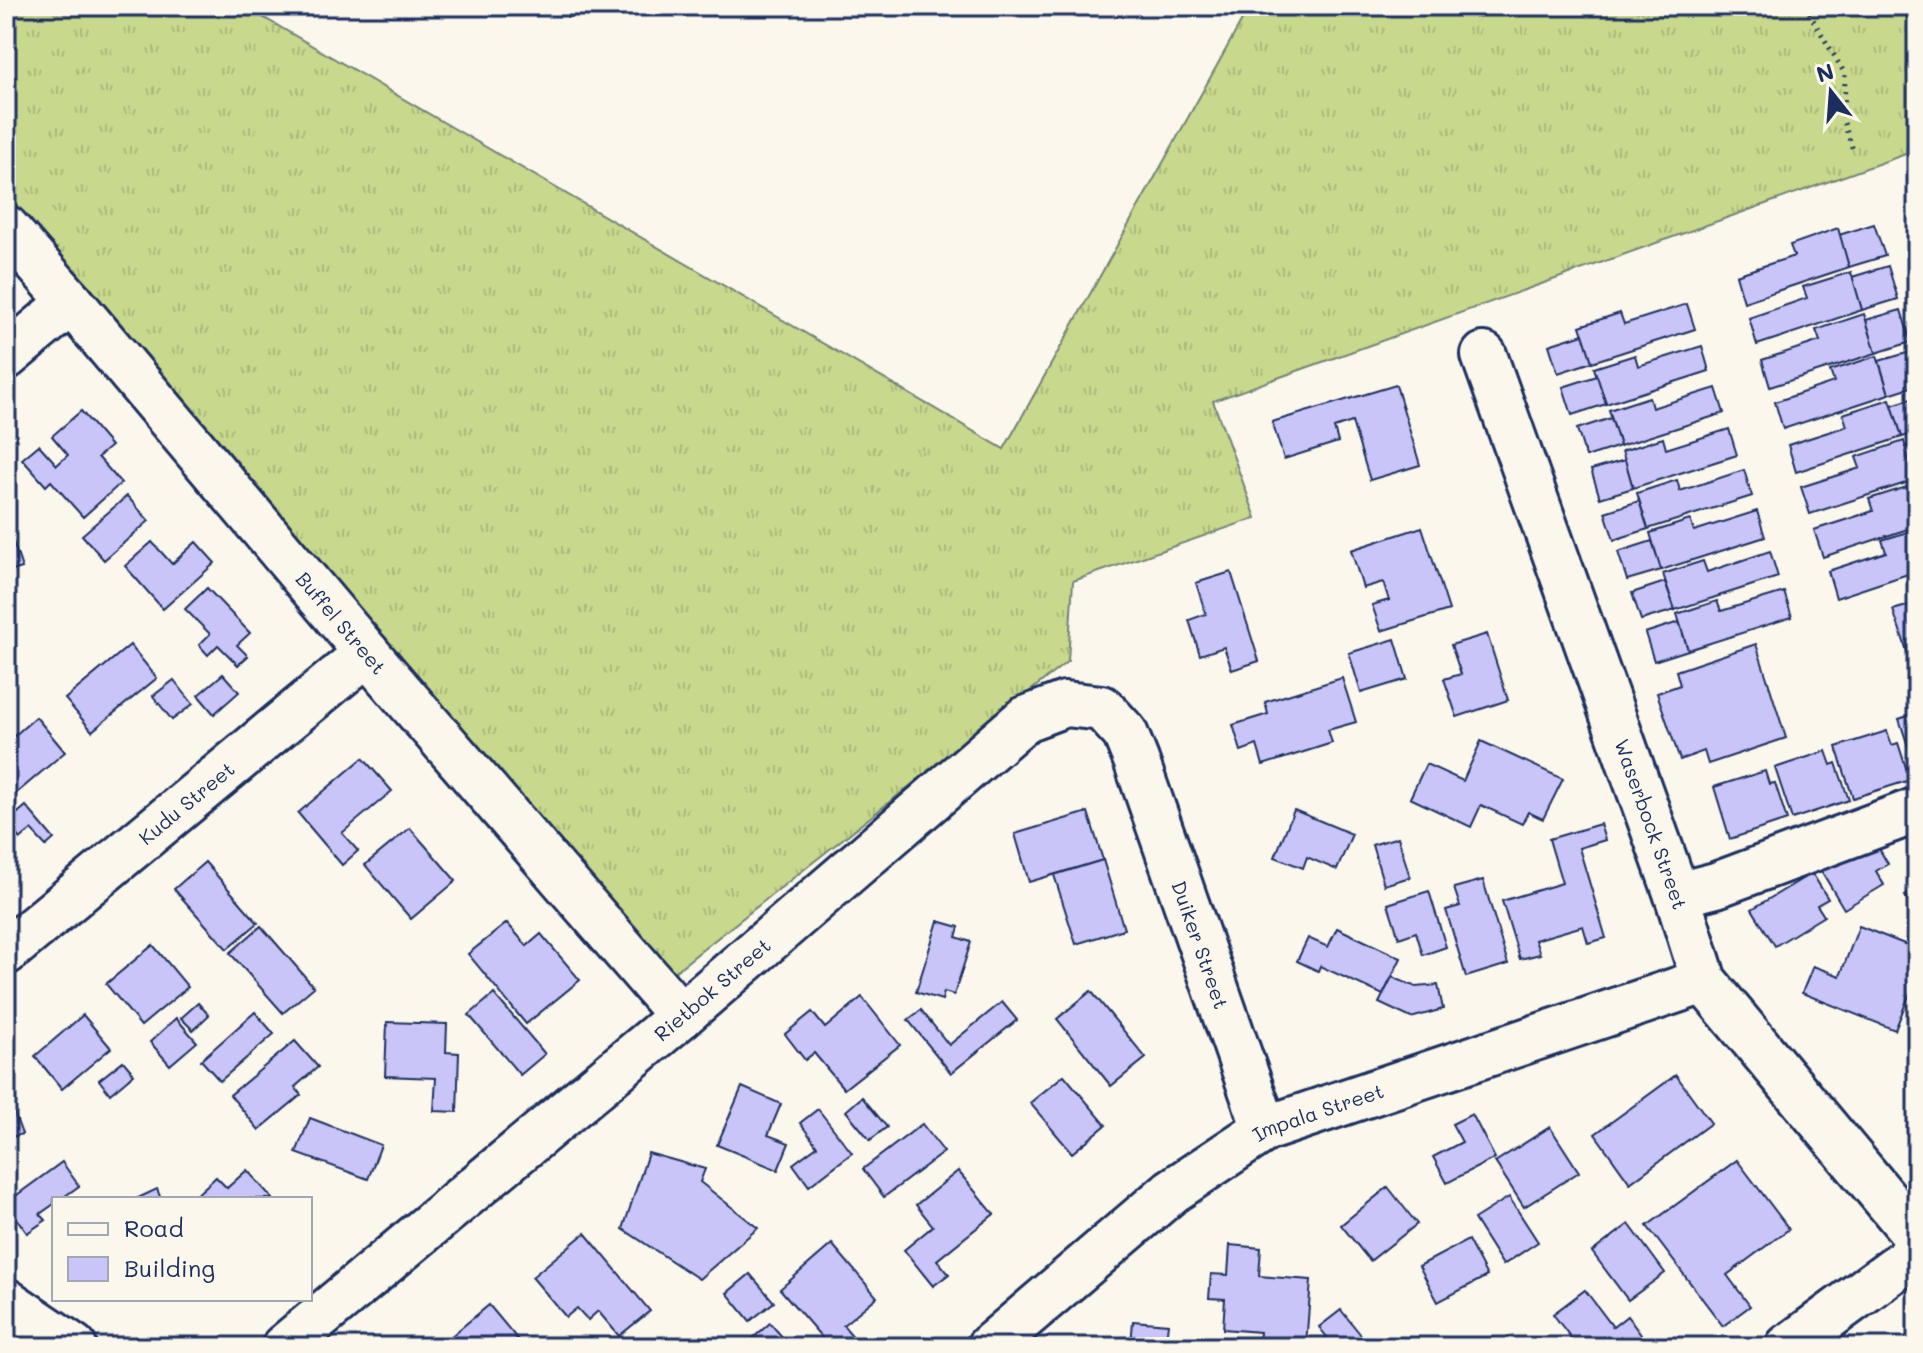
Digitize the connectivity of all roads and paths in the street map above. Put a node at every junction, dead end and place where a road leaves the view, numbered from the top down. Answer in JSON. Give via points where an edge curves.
{"nodes":[{"id":1,"x":1805,"y":6,"type":"edge"},
{"id":2,"x":1853,"y":150,"type":"dead end"},
{"id":3,"x":6,"y":228,"type":"edge"},
{"id":4,"x":71,"y":302,"type":"junction"},
{"id":5,"x":1484,"y":355,"type":"dead end"},
{"id":6,"x":6,"y":357,"type":"edge"},
{"id":7,"x":367,"y":653,"type":"junction"},
{"id":8,"x":1136,"y":760,"type":"joint"},
{"id":9,"x":1917,"y":810,"type":"edge"},
{"id":10,"x":1696,"y":890,"type":"junction"},
{"id":11,"x":6,"y":952,"type":"edge"},
{"id":12,"x":1704,"y":981,"type":"junction"},
{"id":13,"x":681,"y":1016,"type":"junction"},
{"id":14,"x":1265,"y":1129,"type":"junction"},
{"id":15,"x":1917,"y":1237,"type":"edge"},
{"id":16,"x":1917,"y":1252,"type":"edge"},
{"id":17,"x":6,"y":1301,"type":"edge"},
{"id":18,"x":74,"y":1347,"type":"edge"},
{"id":19,"x":284,"y":1347,"type":"edge"},
{"id":20,"x":989,"y":1347,"type":"edge"},
{"id":21,"x":1788,"y":1347,"type":"edge"}],
"edges":[{"from":1,"to":2,"type":"path","via":[[1845,74],[1844,123]]},
{"from":3,"to":4,"type":"street","name":"Buffel Street"},
{"from":4,"to":6,"type":"street"},
{"from":4,"to":7,"type":"street","name":"Buffel Street"},
{"from":5,"to":10,"type":"street","name":"Waserbock Street"},
{"from":7,"to":11,"type":"street","name":"Kudu Street"},
{"from":7,"to":13,"type":"street","name":"Buffel Street"},
{"from":8,"to":13,"type":"street","name":"Rietbok Street","via":[[1125,733],[1102,708],[1065,704],[1025,719]]},
{"from":8,"to":14,"type":"street","name":"Duiker Street"},
{"from":9,"to":10,"type":"street"},
{"from":10,"to":12,"type":"street","name":"Waserbock Street"},
{"from":12,"to":14,"type":"street","name":"Impala Street"},
{"from":12,"to":15,"type":"street","name":"Waserbock Street"},
{"from":13,"to":19,"type":"street","name":"Rietbok Street"},
{"from":14,"to":20,"type":"street","name":"Impala Street","via":[[1172,1191]]},
{"from":16,"to":21,"type":"street"},
{"from":17,"to":18,"type":"street"}]}
